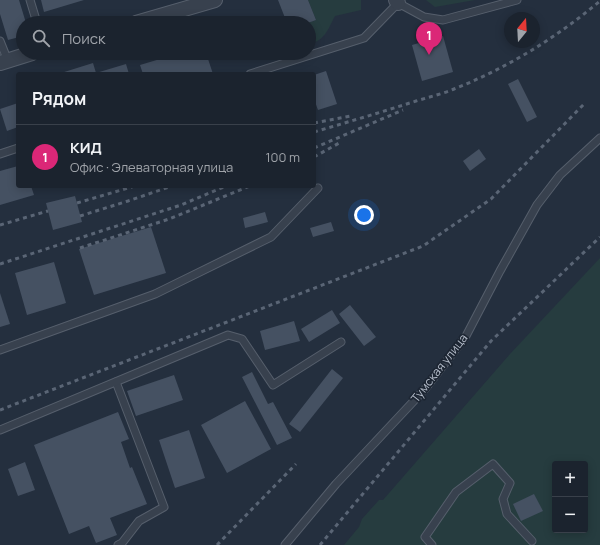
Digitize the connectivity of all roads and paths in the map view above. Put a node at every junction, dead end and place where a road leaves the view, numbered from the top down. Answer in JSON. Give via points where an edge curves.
{"nodes":[{"id":1,"x":30,"y":0,"type":"edge"},
{"id":2,"x":215,"y":0,"type":"edge"},
{"id":3,"x":517,"y":0,"type":"edge"},
{"id":4,"x":397,"y":2,"type":"edge"},
{"id":5,"x":35,"y":16,"type":"edge"},
{"id":6,"x":160,"y":16,"type":"edge"},
{"id":7,"x":0,"y":41,"type":"edge"},
{"id":8,"x":316,"y":53,"type":"edge"},
{"id":9,"x":16,"y":58,"type":"edge"},
{"id":10,"x":294,"y":60,"type":"edge"},
{"id":11,"x":4,"y":62,"type":"edge"},
{"id":12,"x":256,"y":72,"type":"edge"},
{"id":13,"x":600,"y":138,"type":"edge"},
{"id":14,"x":16,"y":149,"type":"edge"},
{"id":15,"x":0,"y":154,"type":"edge"},
{"id":16,"x":318,"y":188,"type":"dead end"},
{"id":17,"x":341,"y":342,"type":"dead end"},
{"id":18,"x":0,"y":350,"type":"edge"},
{"id":19,"x":116,"y":382,"type":"junction"},
{"id":20,"x":0,"y":430,"type":"edge"},
{"id":21,"x":532,"y":541,"type":"dead end"},
{"id":22,"x":118,"y":545,"type":"edge"},
{"id":23,"x":285,"y":545,"type":"edge"},
{"id":24,"x":432,"y":545,"type":"edge"}],
"edges":[{"from":1,"to":5,"type":"lane"},
{"from":2,"to":6,"type":"street"},
{"from":3,"to":4,"type":"lane","via":[[443,20],[424,17]]},
{"from":4,"to":8,"type":"lane","via":[[364,38]]},
{"from":7,"to":11,"type":"lane"},
{"from":9,"to":11,"type":"street"},
{"from":10,"to":12,"type":"lane"},
{"from":13,"to":23,"type":"lane","name":"Тумская улица","via":[[560,175],[537,205],[466,336],[430,383],[336,484]]},
{"from":14,"to":15,"type":"lane"},
{"from":16,"to":18,"type":"lane","via":[[271,237],[155,294]]},
{"from":17,"to":19,"type":"lane","via":[[273,385],[242,339],[228,335]]},
{"from":19,"to":20,"type":"lane"},
{"from":19,"to":22,"type":"lane","via":[[164,507],[139,521]]},
{"from":21,"to":24,"type":"lane","via":[[507,514],[503,499],[510,483],[493,464],[456,492],[425,537]]}]}
